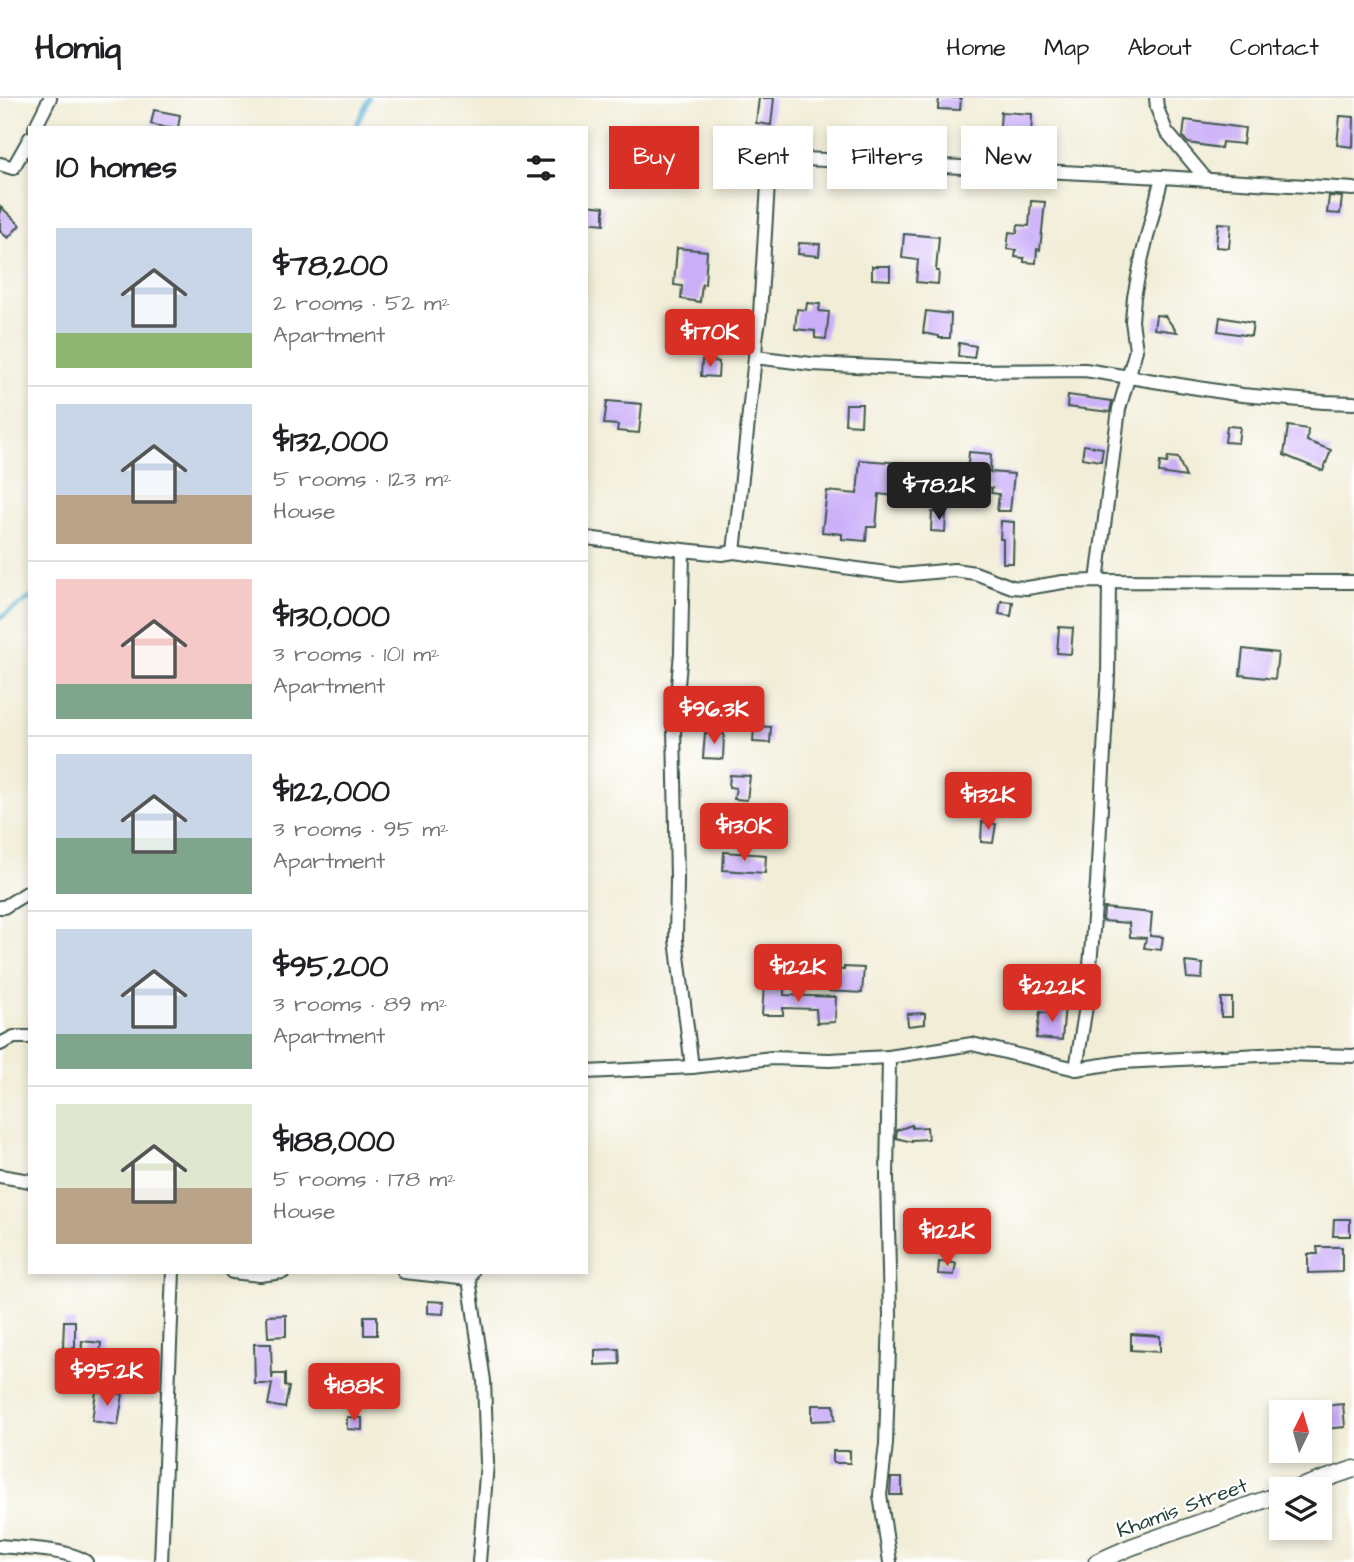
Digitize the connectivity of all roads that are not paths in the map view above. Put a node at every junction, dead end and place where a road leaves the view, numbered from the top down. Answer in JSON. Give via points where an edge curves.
{"nodes":[{"id":1,"x":50,"y":98,"type":"edge"},
{"id":2,"x":1156,"y":98,"type":"edge"},
{"id":3,"x":36,"y":126,"type":"edge"},
{"id":4,"x":28,"y":142,"type":"edge"},
{"id":5,"x":0,"y":164,"type":"edge"},
{"id":6,"x":1162,"y":177,"type":"junction"},
{"id":7,"x":1206,"y":179,"type":"junction"},
{"id":8,"x":1354,"y":189,"type":"edge"},
{"id":9,"x":755,"y":357,"type":"junction"},
{"id":10,"x":1129,"y":377,"type":"junction"},
{"id":11,"x":1354,"y":403,"type":"edge"},
{"id":12,"x":588,"y":538,"type":"edge"},
{"id":13,"x":683,"y":550,"type":"junction"},
{"id":14,"x":734,"y":552,"type":"junction"},
{"id":15,"x":1103,"y":581,"type":"junction"},
{"id":16,"x":1354,"y":582,"type":"edge"},
{"id":17,"x":28,"y":892,"type":"edge"},
{"id":18,"x":0,"y":907,"type":"edge"},
{"id":19,"x":28,"y":1037,"type":"edge"},
{"id":20,"x":0,"y":1044,"type":"edge"},
{"id":21,"x":889,"y":1056,"type":"junction"},
{"id":22,"x":1354,"y":1056,"type":"edge"},
{"id":23,"x":692,"y":1067,"type":"junction"},
{"id":24,"x":1076,"y":1069,"type":"junction"},
{"id":25,"x":588,"y":1072,"type":"edge"},
{"id":26,"x":0,"y":1176,"type":"edge"},
{"id":27,"x":28,"y":1181,"type":"edge"},
{"id":28,"x":173,"y":1274,"type":"edge"},
{"id":29,"x":437,"y":1274,"type":"edge"},
{"id":30,"x":470,"y":1276,"type":"edge"},
{"id":31,"x":1354,"y":1469,"type":"edge"},
{"id":32,"x":1330,"y":1477,"type":"edge"},
{"id":33,"x":1269,"y":1498,"type":"edge"},
{"id":34,"x":0,"y":1546,"type":"edge"},
{"id":35,"x":1102,"y":1561,"type":"edge"},
{"id":36,"x":86,"y":1562,"type":"edge"},
{"id":37,"x":161,"y":1562,"type":"edge"},
{"id":38,"x":479,"y":1562,"type":"edge"},
{"id":39,"x":890,"y":1562,"type":"edge"}],
"edges":[{"from":1,"to":3,"type":"street"},
{"from":2,"to":7,"type":"street","via":[[1166,131]]},
{"from":4,"to":5,"type":"street","via":[[13,168]]},
{"from":6,"to":7,"type":"street"},
{"from":6,"to":9,"type":"street","via":[[805,159],[776,151],[768,184]]},
{"from":6,"to":10,"type":"street","via":[[1134,297],[1136,349]]},
{"from":7,"to":8,"type":"street"},
{"from":9,"to":10,"type":"street","via":[[964,371],[1085,370]]},
{"from":9,"to":14,"type":"street"},
{"from":10,"to":11,"type":"street","via":[[1242,395]]},
{"from":10,"to":15,"type":"street","via":[[1119,409]]},
{"from":12,"to":13,"type":"street"},
{"from":13,"to":14,"type":"street"},
{"from":13,"to":23,"type":"street","via":[[674,727],[676,940]]},
{"from":14,"to":15,"type":"street","via":[[901,575],[954,570],[1012,587]]},
{"from":15,"to":16,"type":"street"},
{"from":15,"to":24,"type":"street","via":[[1108,676],[1097,883]]},
{"from":17,"to":18,"type":"street"},
{"from":19,"to":20,"type":"street"},
{"from":21,"to":23,"type":"street","via":[[772,1058]]},
{"from":21,"to":24,"type":"street","via":[[972,1044]]},
{"from":21,"to":39,"type":"street","via":[[890,1316],[880,1495]]},
{"from":22,"to":24,"type":"street","via":[[1281,1054],[1122,1062]]},
{"from":23,"to":25,"type":"street"},
{"from":26,"to":27,"type":"street"},
{"from":28,"to":37,"type":"street"},
{"from":29,"to":30,"type":"street"},
{"from":30,"to":38,"type":"street","via":[[484,1381],[487,1463]]},
{"from":31,"to":32,"type":"street"},
{"from":33,"to":35,"type":"street","name":"Khamis Street"},
{"from":34,"to":36,"type":"street","via":[[52,1551]]}]}
